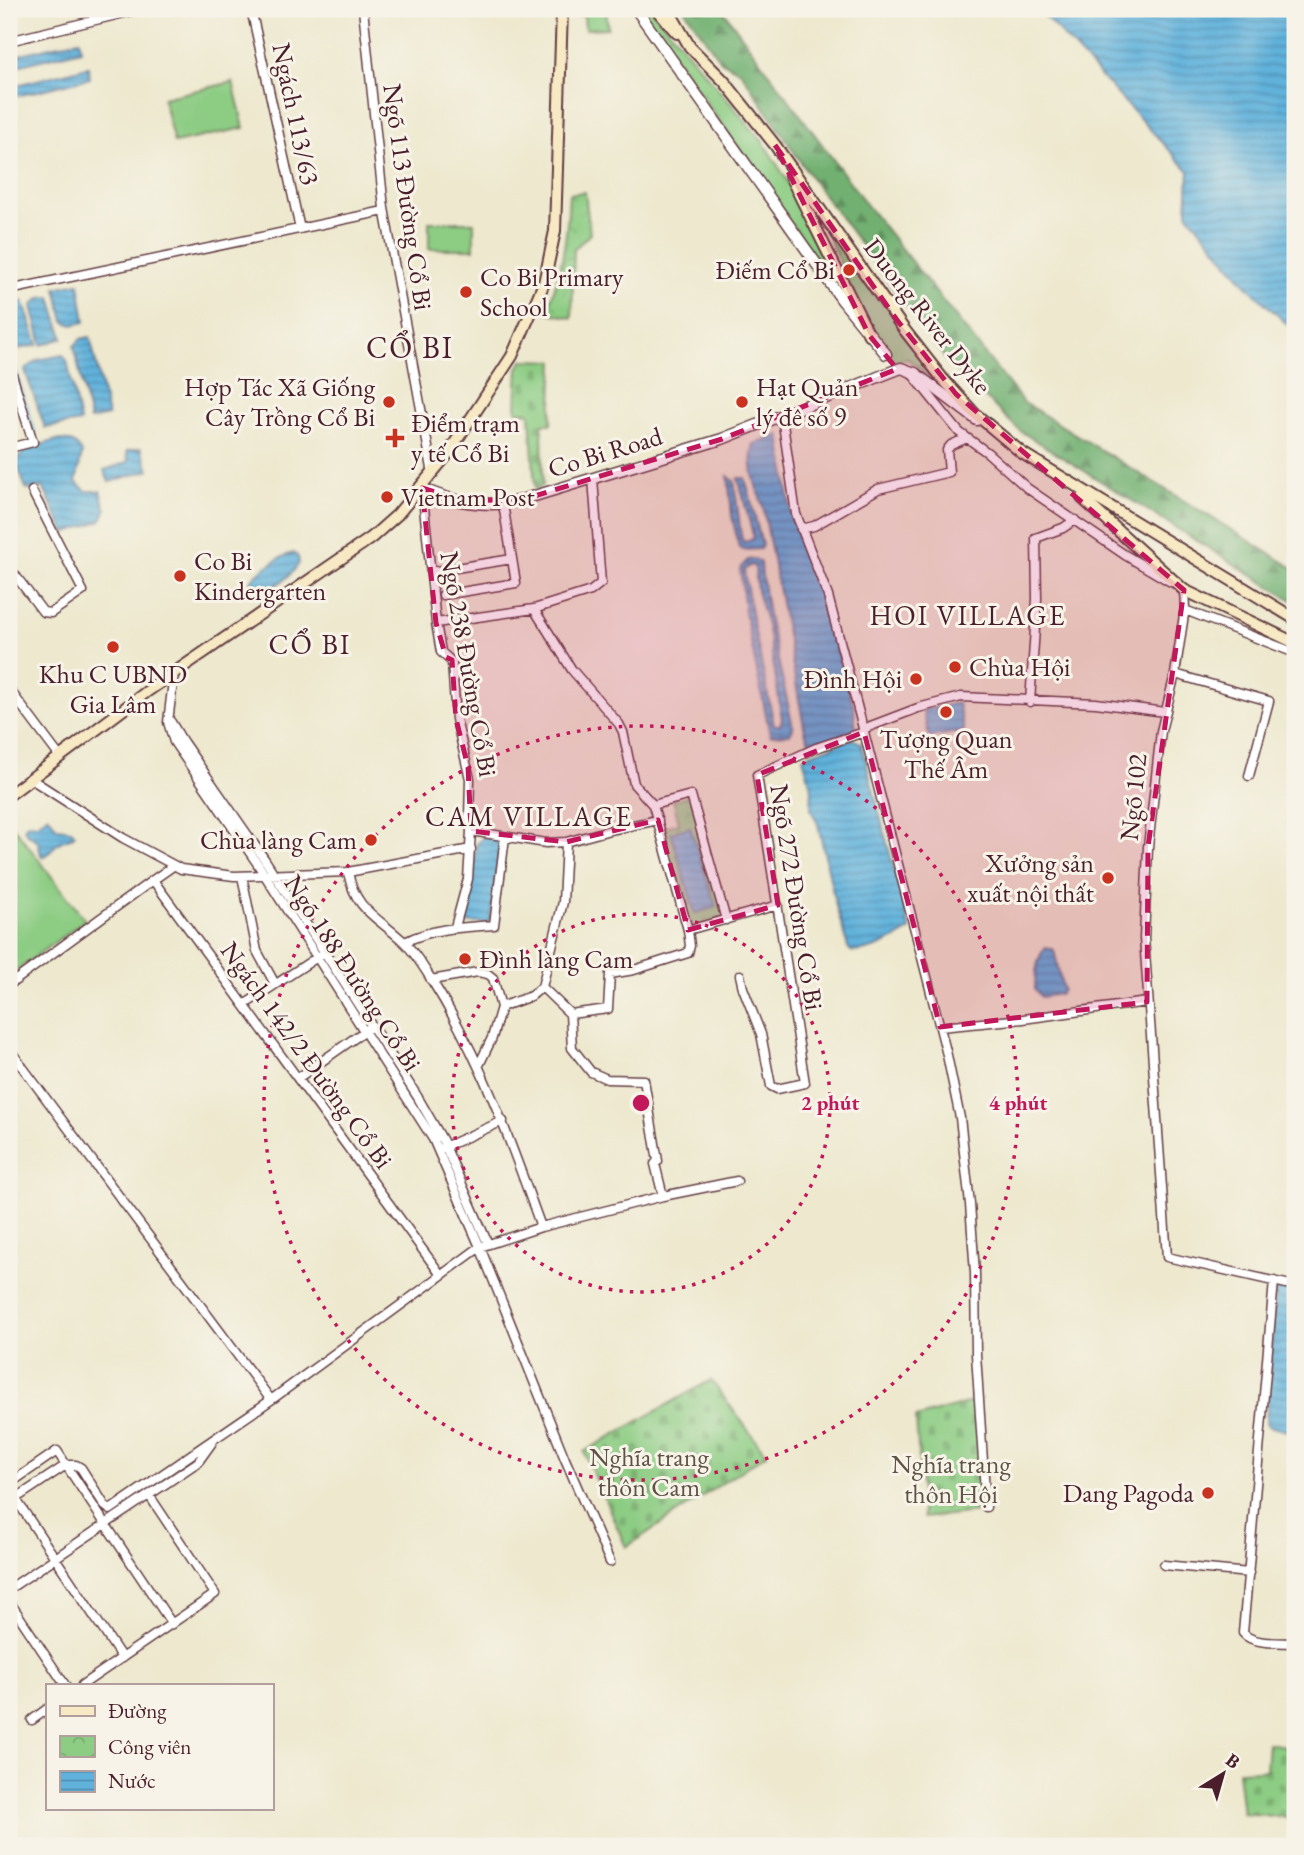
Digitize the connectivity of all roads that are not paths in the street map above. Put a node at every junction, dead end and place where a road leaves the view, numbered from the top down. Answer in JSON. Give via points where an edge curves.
{"nodes":[{"id":1,"x":91,"y":9,"type":"edge"},
{"id":2,"x":141,"y":9,"type":"edge"},
{"id":3,"x":251,"y":9,"type":"edge"},
{"id":4,"x":363,"y":9,"type":"edge"},
{"id":5,"x":562,"y":9,"type":"edge"},
{"id":6,"x":636,"y":9,"type":"edge"},
{"id":7,"x":656,"y":9,"type":"edge"},
{"id":8,"x":668,"y":9,"type":"edge"},
{"id":9,"x":94,"y":20,"type":"junction"},
{"id":10,"x":9,"y":41,"type":"edge"},
{"id":11,"x":690,"y":47,"type":"junction"},
{"id":12,"x":775,"y":145,"type":"junction"},
{"id":13,"x":384,"y":211,"type":"junction"},
{"id":14,"x":300,"y":229,"type":"junction"},
{"id":15,"x":9,"y":290,"type":"edge"},
{"id":16,"x":869,"y":335,"type":"junction"},
{"id":17,"x":886,"y":354,"type":"joint"},
{"id":18,"x":9,"y":365,"type":"edge"},
{"id":19,"x":897,"y":369,"type":"junction"},
{"id":20,"x":910,"y":370,"type":"junction"},
{"id":21,"x":782,"y":417,"type":"junction"},
{"id":22,"x":991,"y":429,"type":"junction"},
{"id":23,"x":967,"y":438,"type":"junction"},
{"id":24,"x":9,"y":448,"type":"edge"},
{"id":25,"x":433,"y":474,"type":"junction"},
{"id":26,"x":1059,"y":477,"type":"junction"},
{"id":27,"x":593,"y":479,"type":"junction"},
{"id":28,"x":422,"y":488,"type":"junction"},
{"id":29,"x":32,"y":491,"type":"dead end"},
{"id":30,"x":503,"y":504,"type":"junction"},
{"id":31,"x":1074,"y":520,"type":"junction"},
{"id":32,"x":801,"y":529,"type":"junction"},
{"id":33,"x":512,"y":559,"type":"junction"},
{"id":34,"x":9,"y":567,"type":"edge"},
{"id":35,"x":430,"y":572,"type":"junction"},
{"id":36,"x":1184,"y":590,"type":"junction"},
{"id":37,"x":443,"y":595,"type":"dead end"},
{"id":38,"x":534,"y":608,"type":"junction"},
{"id":39,"x":1185,"y":610,"type":"junction"},
{"id":40,"x":1295,"y":619,"type":"edge"},
{"id":41,"x":436,"y":623,"type":"junction"},
{"id":42,"x":1295,"y":643,"type":"edge"},
{"id":43,"x":1295,"y":653,"type":"edge"},
{"id":44,"x":174,"y":673,"type":"junction"},
{"id":45,"x":1175,"y":674,"type":"junction"},
{"id":46,"x":9,"y":689,"type":"edge"},
{"id":47,"x":1030,"y":702,"type":"junction"},
{"id":48,"x":1165,"y":712,"type":"junction"},
{"id":49,"x":863,"y":731,"type":"junction"},
{"id":50,"x":60,"y":757,"type":"junction"},
{"id":51,"x":1249,"y":776,"type":"dead end"},
{"id":52,"x":31,"y":779,"type":"junction"},
{"id":53,"x":9,"y":795,"type":"edge"},
{"id":54,"x":653,"y":805,"type":"junction"},
{"id":55,"x":658,"y":820,"type":"junction"},
{"id":56,"x":471,"y":831,"type":"junction"},
{"id":57,"x":505,"y":837,"type":"junction"},
{"id":58,"x":566,"y":842,"type":"junction"},
{"id":59,"x":471,"y":849,"type":"junction"},
{"id":60,"x":173,"y":866,"type":"junction"},
{"id":61,"x":348,"y":872,"type":"junction"},
{"id":62,"x":269,"y":875,"type":"junction"},
{"id":63,"x":242,"y":876,"type":"junction"},
{"id":64,"x":153,"y":880,"type":"junction"},
{"id":65,"x":778,"y":905,"type":"junction"},
{"id":66,"x":726,"y":920,"type":"junction"},
{"id":67,"x":455,"y":927,"type":"junction"},
{"id":68,"x":688,"y":930,"type":"junction"},
{"id":69,"x":405,"y":942,"type":"junction"},
{"id":70,"x":321,"y":954,"type":"junction"},
{"id":71,"x":740,"y":975,"type":"dead end"},
{"id":72,"x":431,"y":980,"type":"junction"},
{"id":73,"x":275,"y":984,"type":"junction"},
{"id":74,"x":9,"y":985,"type":"edge"},
{"id":75,"x":542,"y":987,"type":"junction"},
{"id":76,"x":244,"y":1005,"type":"junction"},
{"id":77,"x":1148,"y":1006,"type":"junction"},
{"id":78,"x":501,"y":1007,"type":"junction"},
{"id":79,"x":570,"y":1014,"type":"junction"},
{"id":80,"x":940,"y":1027,"type":"junction"},
{"id":81,"x":368,"y":1028,"type":"junction"},
{"id":82,"x":9,"y":1049,"type":"edge"},
{"id":83,"x":479,"y":1065,"type":"junction"},
{"id":84,"x":298,"y":1078,"type":"junction"},
{"id":85,"x":503,"y":1121,"type":"junction"},
{"id":86,"x":442,"y":1148,"type":"junction"},
{"id":87,"x":737,"y":1181,"type":"dead end"},
{"id":88,"x":663,"y":1196,"type":"junction"},
{"id":89,"x":541,"y":1227,"type":"junction"},
{"id":90,"x":484,"y":1246,"type":"junction"},
{"id":91,"x":441,"y":1275,"type":"junction"},
{"id":92,"x":1274,"y":1281,"type":"junction"},
{"id":93,"x":1295,"y":1286,"type":"edge"},
{"id":94,"x":271,"y":1399,"type":"junction"},
{"id":95,"x":218,"y":1437,"type":"junction"},
{"id":96,"x":66,"y":1465,"type":"junction"},
{"id":97,"x":9,"y":1486,"type":"edge"},
{"id":98,"x":149,"y":1495,"type":"junction"},
{"id":99,"x":12,"y":1501,"type":"edge"},
{"id":100,"x":986,"y":1507,"type":"dead end"},
{"id":101,"x":105,"y":1524,"type":"junction"},
{"id":102,"x":55,"y":1558,"type":"junction"},
{"id":103,"x":610,"y":1562,"type":"dead end"},
{"id":104,"x":1164,"y":1565,"type":"dead end"},
{"id":105,"x":1249,"y":1573,"type":"junction"},
{"id":106,"x":9,"y":1589,"type":"edge"},
{"id":107,"x":9,"y":1601,"type":"edge"},
{"id":108,"x":172,"y":1624,"type":"junction"},
{"id":109,"x":1295,"y":1643,"type":"edge"},
{"id":110,"x":122,"y":1658,"type":"junction"},
{"id":111,"x":64,"y":1684,"type":"edge"},
{"id":112,"x":83,"y":1684,"type":"edge"},
{"id":113,"x":46,"y":1710,"type":"edge"},
{"id":114,"x":32,"y":1720,"type":"dead end"}],
"edges":[{"from":1,"to":9,"type":"street"},
{"from":2,"to":9,"type":"street"},
{"from":3,"to":14,"type":"street","name":"Ngách 113/63"},
{"from":4,"to":13,"type":"street","name":"Ngõ 113 Đường Cổ Bi"},
{"from":5,"to":25,"type":"main road","via":[[555,230],[548,267],[512,355]]},
{"from":6,"to":16,"type":"street"},
{"from":7,"to":11,"type":"main road"},
{"from":8,"to":11,"type":"main road","name":"Duong River Dyke"},
{"from":9,"to":10,"type":"street"},
{"from":11,"to":12,"type":"main road","name":"Duong River Dyke"},
{"from":12,"to":16,"type":"main road"},
{"from":12,"to":22,"type":"main road","name":"Duong River Dyke","via":[[903,328]]},
{"from":13,"to":14,"type":"street"},
{"from":13,"to":25,"type":"street","name":"Ngõ 113 Đường Cổ Bi"},
{"from":14,"to":15,"type":"street"},
{"from":16,"to":17,"type":"street"},
{"from":17,"to":19,"type":"street"},
{"from":18,"to":24,"type":"street","via":[[33,442]]},
{"from":19,"to":20,"type":"street","name":"Co Bi Road"},
{"from":19,"to":21,"type":"street","name":"Co Bi Road"},
{"from":20,"to":22,"type":"street"},
{"from":20,"to":23,"type":"street"},
{"from":21,"to":27,"type":"street","name":"Co Bi Road"},
{"from":21,"to":32,"type":"street"},
{"from":22,"to":26,"type":"main road","name":"Duong River Dyke"},
{"from":23,"to":31,"type":"street"},
{"from":23,"to":32,"type":"street","via":[[948,447],[949,472],[878,489]]},
{"from":25,"to":28,"type":"main road"},
{"from":26,"to":36,"type":"main road"},
{"from":26,"to":40,"type":"main road","name":"Duong River Dyke"},
{"from":27,"to":30,"type":"street","name":"Co Bi Road"},
{"from":27,"to":38,"type":"street","via":[[601,583],[591,591]]},
{"from":28,"to":30,"type":"street","name":"Co Bi Road","via":[[457,499]]},
{"from":28,"to":35,"type":"street","name":"Ngõ 238 Đường Cổ Bi"},
{"from":28,"to":44,"type":"main road","via":[[371,538]]},
{"from":29,"to":34,"type":"street","via":[[83,592],[51,613],[43,612]]},
{"from":30,"to":33,"type":"street"},
{"from":31,"to":36,"type":"street"},
{"from":31,"to":47,"type":"street","via":[[1036,538]]},
{"from":32,"to":49,"type":"street","via":[[828,596]]},
{"from":33,"to":35,"type":"street"},
{"from":33,"to":37,"type":"street","via":[[516,583]]},
{"from":35,"to":41,"type":"street","name":"Ngõ 238 Đường Cổ Bi"},
{"from":36,"to":39,"type":"street","name":"Ngõ 102"},
{"from":36,"to":42,"type":"main road"},
{"from":38,"to":41,"type":"street"},
{"from":38,"to":54,"type":"street","via":[[584,686],[619,724],[634,784]]},
{"from":39,"to":43,"type":"street"},
{"from":39,"to":45,"type":"street","name":"Ngõ 102"},
{"from":41,"to":56,"type":"street","name":"Ngõ 238 Đường Cổ Bi","via":[[441,652],[453,662],[456,719],[470,779]]},
{"from":44,"to":50,"type":"main road"},
{"from":44,"to":62,"type":"street","name":"Ngõ 188 Đường Cổ Bi","via":[[169,729],[175,744]]},
{"from":45,"to":48,"type":"street","name":"Ngõ 102"},
{"from":45,"to":51,"type":"street","via":[[1269,701]]},
{"from":46,"to":50,"type":"street"},
{"from":47,"to":48,"type":"street","via":[[1096,703]]},
{"from":47,"to":49,"type":"street","via":[[961,698],[918,708]]},
{"from":48,"to":77,"type":"street","name":"Ngõ 102","via":[[1145,892]]},
{"from":49,"to":65,"type":"street","name":"Ngõ 272 Đường Cổ Bi","via":[[757,775]]},
{"from":49,"to":80,"type":"street"},
{"from":50,"to":52,"type":"main road"},
{"from":52,"to":53,"type":"main road"},
{"from":52,"to":60,"type":"street"},
{"from":54,"to":55,"type":"street"},
{"from":54,"to":66,"type":"street","via":[[691,795]]},
{"from":55,"to":58,"type":"street"},
{"from":55,"to":68,"type":"street"},
{"from":56,"to":57,"type":"street"},
{"from":56,"to":59,"type":"street","name":"Ngõ 238 Đường Cổ Bi"},
{"from":57,"to":58,"type":"street"},
{"from":57,"to":67,"type":"street","via":[[494,925]]},
{"from":58,"to":75,"type":"street","via":[[563,902]]},
{"from":59,"to":61,"type":"street"},
{"from":59,"to":67,"type":"street","name":"Ngõ 238 Đường Cổ Bi"},
{"from":60,"to":63,"type":"street"},
{"from":60,"to":64,"type":"street"},
{"from":61,"to":62,"type":"street"},
{"from":61,"to":69,"type":"street","via":[[364,910]]},
{"from":62,"to":63,"type":"street"},
{"from":62,"to":70,"type":"street","name":"Ngõ 188 Đường Cổ Bi"},
{"from":63,"to":73,"type":"street","via":[[257,951]]},
{"from":64,"to":74,"type":"street"},
{"from":64,"to":76,"type":"street","name":"Ngách 142/2 Đường Cổ Bi"},
{"from":65,"to":66,"type":"street"},
{"from":65,"to":71,"type":"street","name":"Ngõ 272 Đường Cổ Bi","via":[[805,1083],[775,1089],[770,1083],[761,1034]]},
{"from":66,"to":68,"type":"street"},
{"from":67,"to":69,"type":"street"},
{"from":68,"to":79,"type":"street","via":[[688,953],[610,974],[608,1009]]},
{"from":69,"to":72,"type":"street"},
{"from":70,"to":73,"type":"street"},
{"from":70,"to":81,"type":"street","name":"Ngõ 188 Đường Cổ Bi"},
{"from":72,"to":78,"type":"street","via":[[488,974]]},
{"from":72,"to":83,"type":"street"},
{"from":73,"to":76,"type":"street"},
{"from":75,"to":78,"type":"street"},
{"from":75,"to":79,"type":"street"},
{"from":76,"to":84,"type":"street","name":"Ngách 142/2 Đường Cổ Bi"},
{"from":77,"to":80,"type":"street"},
{"from":77,"to":92,"type":"street","name":"Ngõ 102","via":[[1167,1257]]},
{"from":78,"to":83,"type":"street"},
{"from":79,"to":88,"type":"street","via":[[572,1048],[591,1072],[607,1079],[644,1080]]},
{"from":80,"to":100,"type":"street","via":[[961,1118],[970,1204]]},
{"from":81,"to":84,"type":"street"},
{"from":81,"to":86,"type":"street","name":"Ngõ 188 Đường Cổ Bi"},
{"from":82,"to":94,"type":"street"},
{"from":83,"to":85,"type":"street"},
{"from":84,"to":91,"type":"street","name":"Ngách 142/2 Đường Cổ Bi"},
{"from":85,"to":86,"type":"street"},
{"from":85,"to":89,"type":"street"},
{"from":86,"to":90,"type":"street","name":"Ngõ 188 Đường Cổ Bi"},
{"from":87,"to":88,"type":"street"},
{"from":88,"to":89,"type":"street"},
{"from":89,"to":90,"type":"street"},
{"from":90,"to":91,"type":"street"},
{"from":90,"to":103,"type":"street","name":"Ngõ 188 Đường Cổ Bi","via":[[559,1445]]},
{"from":91,"to":94,"type":"street"},
{"from":92,"to":93,"type":"street"},
{"from":92,"to":105,"type":"street"},
{"from":94,"to":95,"type":"street"},
{"from":95,"to":96,"type":"street","via":[[110,1510],[81,1468]]},
{"from":95,"to":98,"type":"street","via":[[198,1462]]},
{"from":96,"to":97,"type":"street","via":[[57,1451]]},
{"from":96,"to":99,"type":"street"},
{"from":96,"to":101,"type":"street"},
{"from":97,"to":99,"type":"street"},
{"from":98,"to":101,"type":"street"},
{"from":98,"to":108,"type":"street","via":[[215,1594]]},
{"from":99,"to":102,"type":"street"},
{"from":101,"to":102,"type":"street"},
{"from":101,"to":108,"type":"street"},
{"from":102,"to":106,"type":"street"},
{"from":102,"to":110,"type":"street"},
{"from":104,"to":105,"type":"street"},
{"from":105,"to":109,"type":"street","via":[[1243,1633],[1256,1641]]},
{"from":107,"to":111,"type":"street"},
{"from":108,"to":110,"type":"street"},
{"from":110,"to":112,"type":"street"},
{"from":113,"to":114,"type":"street"}]}
